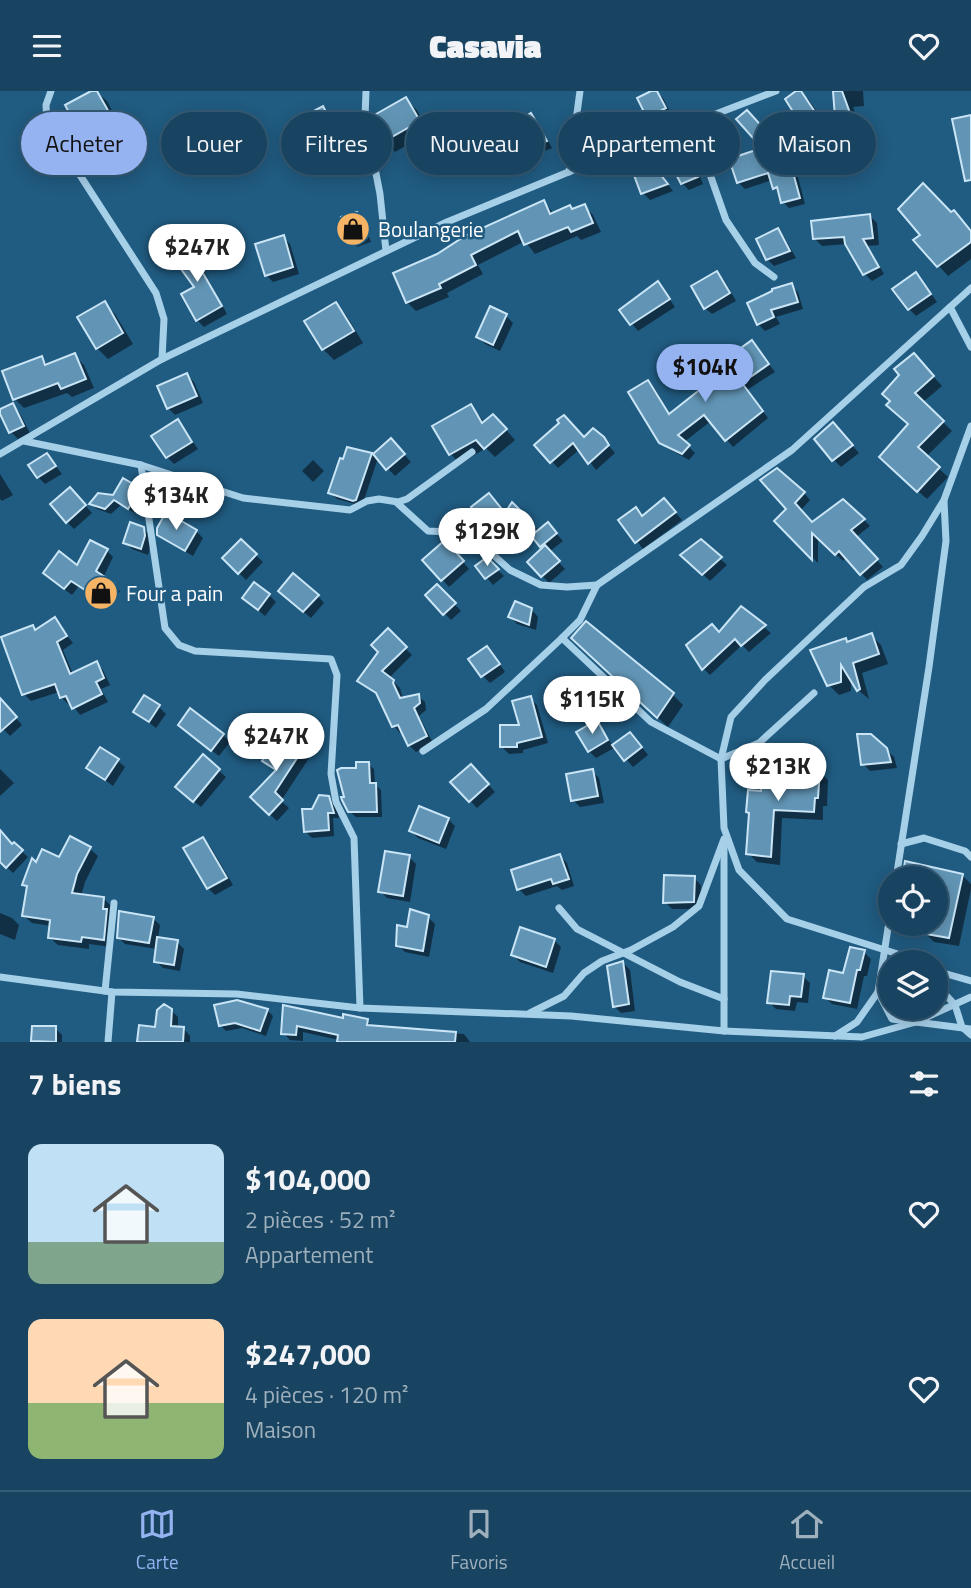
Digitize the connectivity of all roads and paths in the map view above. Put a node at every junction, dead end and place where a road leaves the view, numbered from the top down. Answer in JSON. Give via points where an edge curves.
{"nodes":[{"id":1,"x":51,"y":91,"type":"edge"},
{"id":2,"x":366,"y":91,"type":"edge"},
{"id":3,"x":580,"y":91,"type":"edge"},
{"id":4,"x":776,"y":91,"type":"edge"},
{"id":5,"x":577,"y":112,"type":"edge"},
{"id":6,"x":721,"y":112,"type":"edge"},
{"id":7,"x":562,"y":175,"type":"edge"},
{"id":8,"x":710,"y":175,"type":"edge"},
{"id":9,"x":386,"y":251,"type":"junction"},
{"id":10,"x":774,"y":277,"type":"dead end"},
{"id":11,"x":971,"y":288,"type":"edge"},
{"id":12,"x":950,"y":307,"type":"junction"},
{"id":13,"x":971,"y":347,"type":"edge"},
{"id":14,"x":162,"y":359,"type":"junction"},
{"id":15,"x":971,"y":426,"type":"edge"},
{"id":16,"x":23,"y":441,"type":"junction"},
{"id":17,"x":472,"y":453,"type":"dead end"},
{"id":18,"x":0,"y":454,"type":"edge"},
{"id":19,"x":141,"y":465,"type":"junction"},
{"id":20,"x":944,"y":500,"type":"junction"},
{"id":21,"x":395,"y":501,"type":"junction"},
{"id":22,"x":597,"y":585,"type":"junction"},
{"id":23,"x":562,"y":638,"type":"junction"},
{"id":24,"x":814,"y":694,"type":"dead end"},
{"id":25,"x":423,"y":751,"type":"dead end"},
{"id":26,"x":721,"y":759,"type":"junction"},
{"id":27,"x":724,"y":828,"type":"junction"},
{"id":28,"x":724,"y":839,"type":"junction"},
{"id":29,"x":901,"y":844,"type":"junction"},
{"id":30,"x":971,"y":857,"type":"edge"},
{"id":31,"x":898,"y":866,"type":"edge"},
{"id":32,"x":114,"y":903,"type":"dead end"},
{"id":33,"x":559,"y":908,"type":"dead end"},
{"id":34,"x":886,"y":936,"type":"edge"},
{"id":35,"x":884,"y":950,"type":"joint"},
{"id":36,"x":622,"y":953,"type":"junction"},
{"id":37,"x":948,"y":974,"type":"edge"},
{"id":38,"x":0,"y":977,"type":"edge"},
{"id":39,"x":971,"y":981,"type":"edge"},
{"id":40,"x":108,"y":992,"type":"junction"},
{"id":41,"x":878,"y":992,"type":"edge"},
{"id":42,"x":971,"y":997,"type":"edge"},
{"id":43,"x":948,"y":998,"type":"edge"},
{"id":44,"x":724,"y":999,"type":"junction"},
{"id":45,"x":955,"y":1005,"type":"junction"},
{"id":46,"x":360,"y":1008,"type":"junction"},
{"id":47,"x":526,"y":1014,"type":"junction"},
{"id":48,"x":900,"y":1020,"type":"edge"},
{"id":49,"x":916,"y":1022,"type":"junction"},
{"id":50,"x":962,"y":1027,"type":"junction"},
{"id":51,"x":971,"y":1028,"type":"edge"},
{"id":52,"x":724,"y":1031,"type":"junction"},
{"id":53,"x":971,"y":1035,"type":"edge"},
{"id":54,"x":834,"y":1036,"type":"junction"},
{"id":55,"x":108,"y":1042,"type":"edge"}],
"edges":[{"from":1,"to":14,"type":"street","via":[[47,124],[156,293],[164,319]]},
{"from":2,"to":9,"type":"street","via":[[365,117]]},
{"from":3,"to":5,"type":"street"},
{"from":4,"to":6,"type":"street"},
{"from":7,"to":9,"type":"street"},
{"from":8,"to":10,"type":"street","via":[[726,221],[754,263]]},
{"from":9,"to":14,"type":"street"},
{"from":11,"to":12,"type":"street"},
{"from":12,"to":13,"type":"street"},
{"from":12,"to":22,"type":"street","via":[[792,450]]},
{"from":14,"to":16,"type":"street"},
{"from":15,"to":20,"type":"street"},
{"from":16,"to":18,"type":"street"},
{"from":16,"to":19,"type":"street"},
{"from":17,"to":21,"type":"street","via":[[407,499]]},
{"from":19,"to":21,"type":"street","via":[[243,498],[350,510],[367,501]]},
{"from":19,"to":46,"type":"street","via":[[165,628],[179,645],[194,651],[331,659],[337,674],[331,775],[336,801],[354,838]]},
{"from":20,"to":26,"type":"street","via":[[901,565],[864,587],[731,717]]},
{"from":20,"to":29,"type":"street","via":[[944,554]]},
{"from":21,"to":22,"type":"street","via":[[428,531],[481,544],[510,570],[541,585]]},
{"from":22,"to":23,"type":"street","via":[[580,619]]},
{"from":23,"to":25,"type":"street","via":[[486,709]]},
{"from":23,"to":26,"type":"street","via":[[651,722]]},
{"from":24,"to":26,"type":"street","via":[[760,743]]},
{"from":26,"to":27,"type":"street"},
{"from":27,"to":28,"type":"street"},
{"from":27,"to":35,"type":"street","via":[[739,870],[787,919]]},
{"from":28,"to":36,"type":"street","via":[[699,906],[673,926]]},
{"from":28,"to":44,"type":"street"},
{"from":29,"to":30,"type":"street","via":[[924,838]]},
{"from":29,"to":31,"type":"street"},
{"from":32,"to":40,"type":"street"},
{"from":33,"to":36,"type":"street","via":[[577,929]]},
{"from":34,"to":35,"type":"street"},
{"from":36,"to":44,"type":"street"},
{"from":36,"to":47,"type":"street","via":[[584,973],[564,996]]},
{"from":37,"to":39,"type":"street"},
{"from":38,"to":40,"type":"street"},
{"from":40,"to":46,"type":"street","via":[[237,994]]},
{"from":40,"to":55,"type":"street"},
{"from":41,"to":54,"type":"street","via":[[857,1022]]},
{"from":42,"to":45,"type":"street"},
{"from":43,"to":45,"type":"street"},
{"from":44,"to":52,"type":"street"},
{"from":45,"to":49,"type":"street"},
{"from":45,"to":50,"type":"street"},
{"from":46,"to":47,"type":"street"},
{"from":47,"to":52,"type":"street"},
{"from":48,"to":49,"type":"street"},
{"from":49,"to":50,"type":"street"},
{"from":49,"to":54,"type":"street","via":[[862,1037]]},
{"from":50,"to":51,"type":"street"},
{"from":50,"to":53,"type":"street"},
{"from":52,"to":54,"type":"street"}]}
